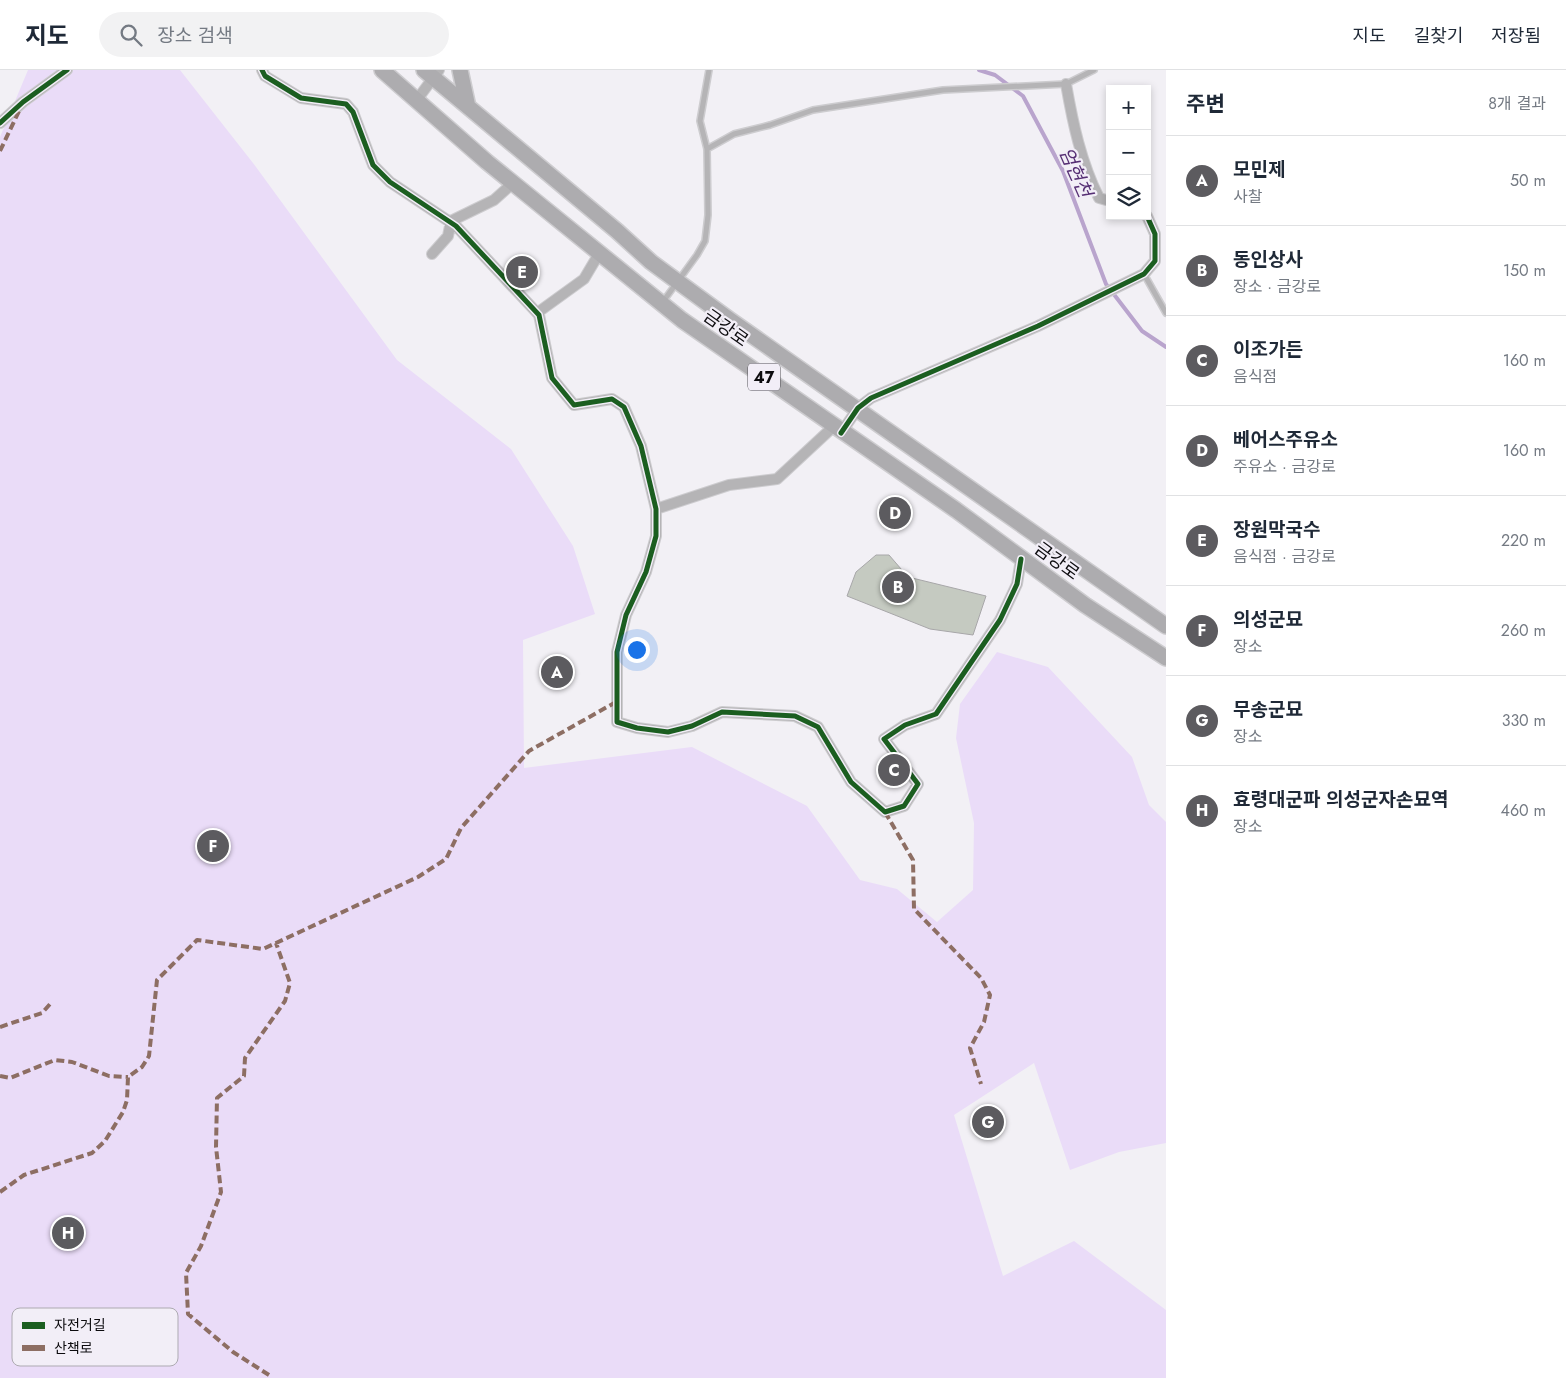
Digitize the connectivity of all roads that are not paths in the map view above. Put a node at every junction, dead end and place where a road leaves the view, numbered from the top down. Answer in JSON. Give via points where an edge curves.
{"nodes":[{"id":1,"x":67,"y":70,"type":"edge"},
{"id":2,"x":262,"y":70,"type":"edge"},
{"id":3,"x":382,"y":70,"type":"edge"},
{"id":4,"x":460,"y":70,"type":"edge"},
{"id":5,"x":709,"y":70,"type":"edge"},
{"id":6,"x":1094,"y":70,"type":"edge"},
{"id":7,"x":432,"y":73,"type":"edge"},
{"id":8,"x":1066,"y":84,"type":"junction"},
{"id":9,"x":416,"y":101,"type":"junction"},
{"id":10,"x":468,"y":107,"type":"junction"},
{"id":11,"x":0,"y":123,"type":"edge"},
{"id":12,"x":707,"y":150,"type":"junction"},
{"id":13,"x":513,"y":183,"type":"junction"},
{"id":14,"x":1106,"y":200,"type":"edge"},
{"id":15,"x":1149,"y":220,"type":"edge"},
{"id":16,"x":451,"y":221,"type":"junction"},
{"id":17,"x":600,"y":252,"type":"junction"},
{"id":18,"x":432,"y":254,"type":"dead end"},
{"id":19,"x":1144,"y":274,"type":"junction"},
{"id":20,"x":678,"y":282,"type":"junction"},
{"id":21,"x":662,"y":303,"type":"junction"},
{"id":22,"x":537,"y":313,"type":"junction"},
{"id":23,"x":1166,"y":313,"type":"edge"},
{"id":24,"x":858,"y":408,"type":"junction"},
{"id":25,"x":837,"y":430,"type":"junction"},
{"id":26,"x":656,"y":510,"type":"junction"},
{"id":27,"x":1021,"y":559,"type":"junction"},
{"id":28,"x":1166,"y":626,"type":"edge"},
{"id":29,"x":1166,"y":658,"type":"edge"}],
"edges":[{"from":1,"to":11,"type":"street"},
{"from":2,"to":16,"type":"street","via":[[265,76],[301,98],[346,104],[353,112],[373,165],[390,182]]},
{"from":3,"to":9,"type":"main road","name":"금강로","number":"47"},
{"from":4,"to":10,"type":"main road"},
{"from":5,"to":12,"type":"lane","via":[[700,121]]},
{"from":6,"to":8,"type":"lane"},
{"from":7,"to":9,"type":"street"},
{"from":7,"to":10,"type":"main road","name":"금강로","number":"47"},
{"from":8,"to":12,"type":"lane","via":[[905,95],[813,110],[770,126],[734,134]]},
{"from":8,"to":14,"type":"street","via":[[1075,135],[1087,175],[1099,198]]},
{"from":9,"to":13,"type":"main road","name":"금강로","number":"47"},
{"from":10,"to":20,"type":"main road","name":"금강로","number":"47"},
{"from":12,"to":20,"type":"lane","via":[[705,241]]},
{"from":13,"to":16,"type":"street","via":[[494,200]]},
{"from":13,"to":17,"type":"main road","name":"금강로","number":"47"},
{"from":15,"to":19,"type":"street","via":[[1155,234],[1155,261]]},
{"from":16,"to":18,"type":"street","via":[[448,236]]},
{"from":16,"to":22,"type":"street"},
{"from":17,"to":21,"type":"main road","name":"금강로","number":"47"},
{"from":17,"to":22,"type":"street","via":[[584,280]]},
{"from":19,"to":23,"type":"lane"},
{"from":19,"to":24,"type":"street","via":[[1038,326],[871,398]]},
{"from":20,"to":21,"type":"lane"},
{"from":20,"to":24,"type":"main road","name":"금강로","number":"47"},
{"from":21,"to":25,"type":"main road","name":"금강로","number":"47"},
{"from":22,"to":26,"type":"street","via":[[552,378],[574,405],[612,399],[624,407],[641,446]]},
{"from":24,"to":25,"type":"street"},
{"from":24,"to":28,"type":"main road","name":"금강로","number":"47"},
{"from":25,"to":26,"type":"street","via":[[777,478],[729,485]]},
{"from":25,"to":27,"type":"main road","name":"금강로","number":"47","via":[[956,510]]},
{"from":26,"to":27,"type":"street","via":[[656,536],[646,572],[626,615],[616,652],[617,722],[668,732],[692,726],[722,712],[795,716],[818,727],[851,782],[885,812],[904,806],[918,784],[884,739],[906,725],[936,714],[1000,620],[1017,584]]},
{"from":27,"to":29,"type":"main road","name":"금강로","number":"47"}]}
